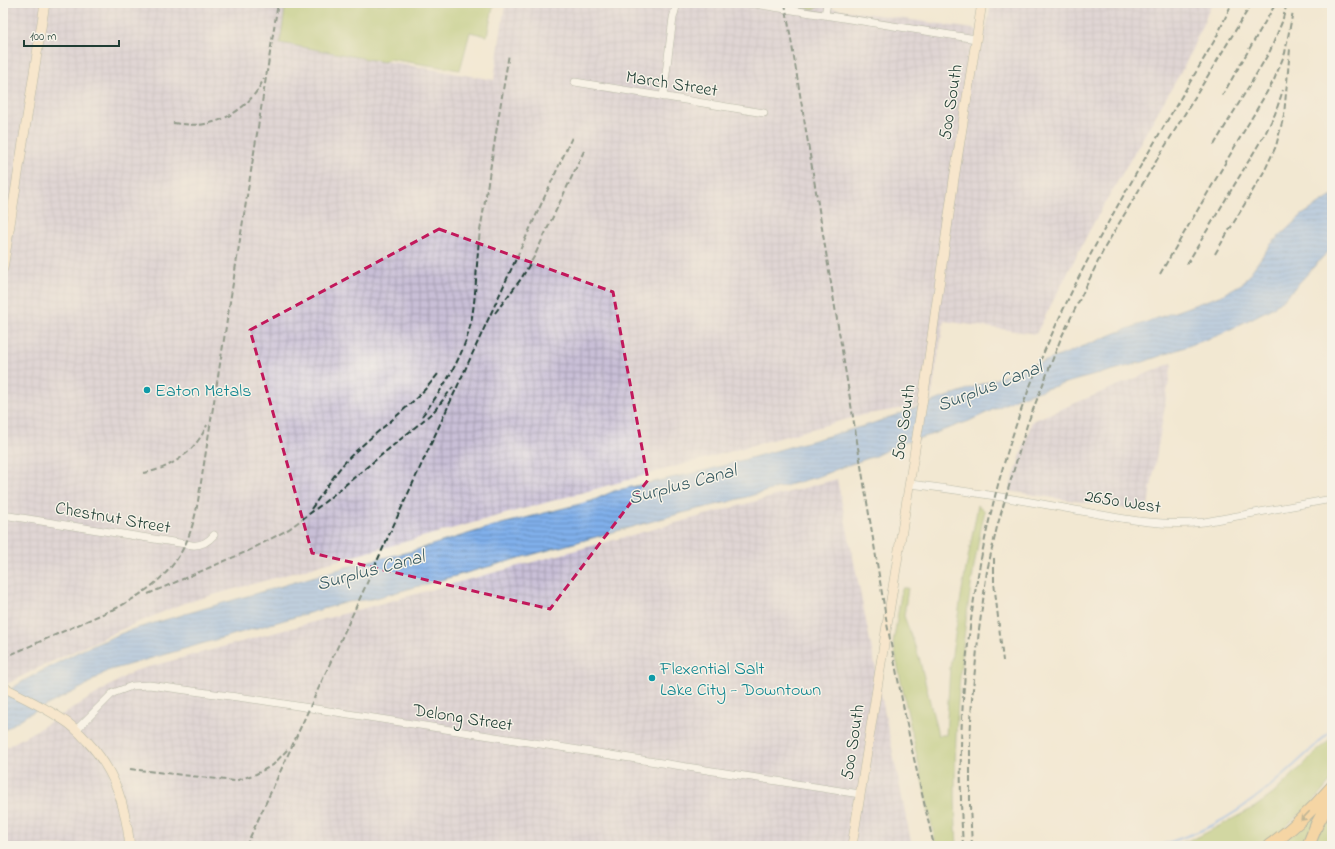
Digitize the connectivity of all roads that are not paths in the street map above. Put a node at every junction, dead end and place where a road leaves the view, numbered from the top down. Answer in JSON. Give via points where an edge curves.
{"nodes":[{"id":1,"x":45,"y":3,"type":"edge"},
{"id":2,"x":677,"y":3,"type":"edge"},
{"id":3,"x":748,"y":3,"type":"edge"},
{"id":4,"x":827,"y":3,"type":"edge"},
{"id":5,"x":982,"y":3,"type":"edge"},
{"id":6,"x":825,"y":15,"type":"junction"},
{"id":7,"x":976,"y":39,"type":"junction"},
{"id":8,"x":575,"y":82,"type":"dead end"},
{"id":9,"x":663,"y":97,"type":"junction"},
{"id":10,"x":764,"y":113,"type":"dead end"},
{"id":11,"x":3,"y":269,"type":"edge"},
{"id":12,"x":910,"y":484,"type":"junction"},
{"id":13,"x":1332,"y":499,"type":"edge"},
{"id":14,"x":3,"y":515,"type":"edge"},
{"id":15,"x":214,"y":534,"type":"dead end"},
{"id":16,"x":3,"y":687,"type":"edge"},
{"id":17,"x":77,"y":729,"type":"junction"},
{"id":18,"x":1332,"y":787,"type":"edge"},
{"id":19,"x":860,"y":794,"type":"junction"},
{"id":20,"x":1332,"y":797,"type":"edge"},
{"id":21,"x":130,"y":846,"type":"edge"},
{"id":22,"x":852,"y":846,"type":"edge"},
{"id":23,"x":1269,"y":846,"type":"edge"},
{"id":24,"x":1308,"y":846,"type":"edge"}],
"edges":[{"from":1,"to":11,"type":"street"},
{"from":2,"to":9,"type":"street"},
{"from":3,"to":6,"type":"street"},
{"from":4,"to":6,"type":"street"},
{"from":5,"to":7,"type":"street","name":"500 South"},
{"from":6,"to":7,"type":"street"},
{"from":7,"to":12,"type":"street","name":"500 South"},
{"from":8,"to":9,"type":"street","name":"March Street"},
{"from":9,"to":10,"type":"street","name":"March Street"},
{"from":12,"to":13,"type":"street","name":"2650 West","via":[[1169,524],[1204,522]]},
{"from":12,"to":19,"type":"street","name":"500 South"},
{"from":14,"to":15,"type":"street","name":"Chestnut Street","via":[[192,545],[206,543]]},
{"from":16,"to":17,"type":"street"},
{"from":17,"to":19,"type":"street","name":"Delong Street","via":[[113,693],[132,686],[149,685]]},
{"from":17,"to":21,"type":"street","via":[[109,770],[123,803]]},
{"from":18,"to":23,"type":"highway","one_way":true,"via":[[1302,819]]},
{"from":19,"to":22,"type":"street","name":"500 South"},
{"from":20,"to":24,"type":"highway"}]}
